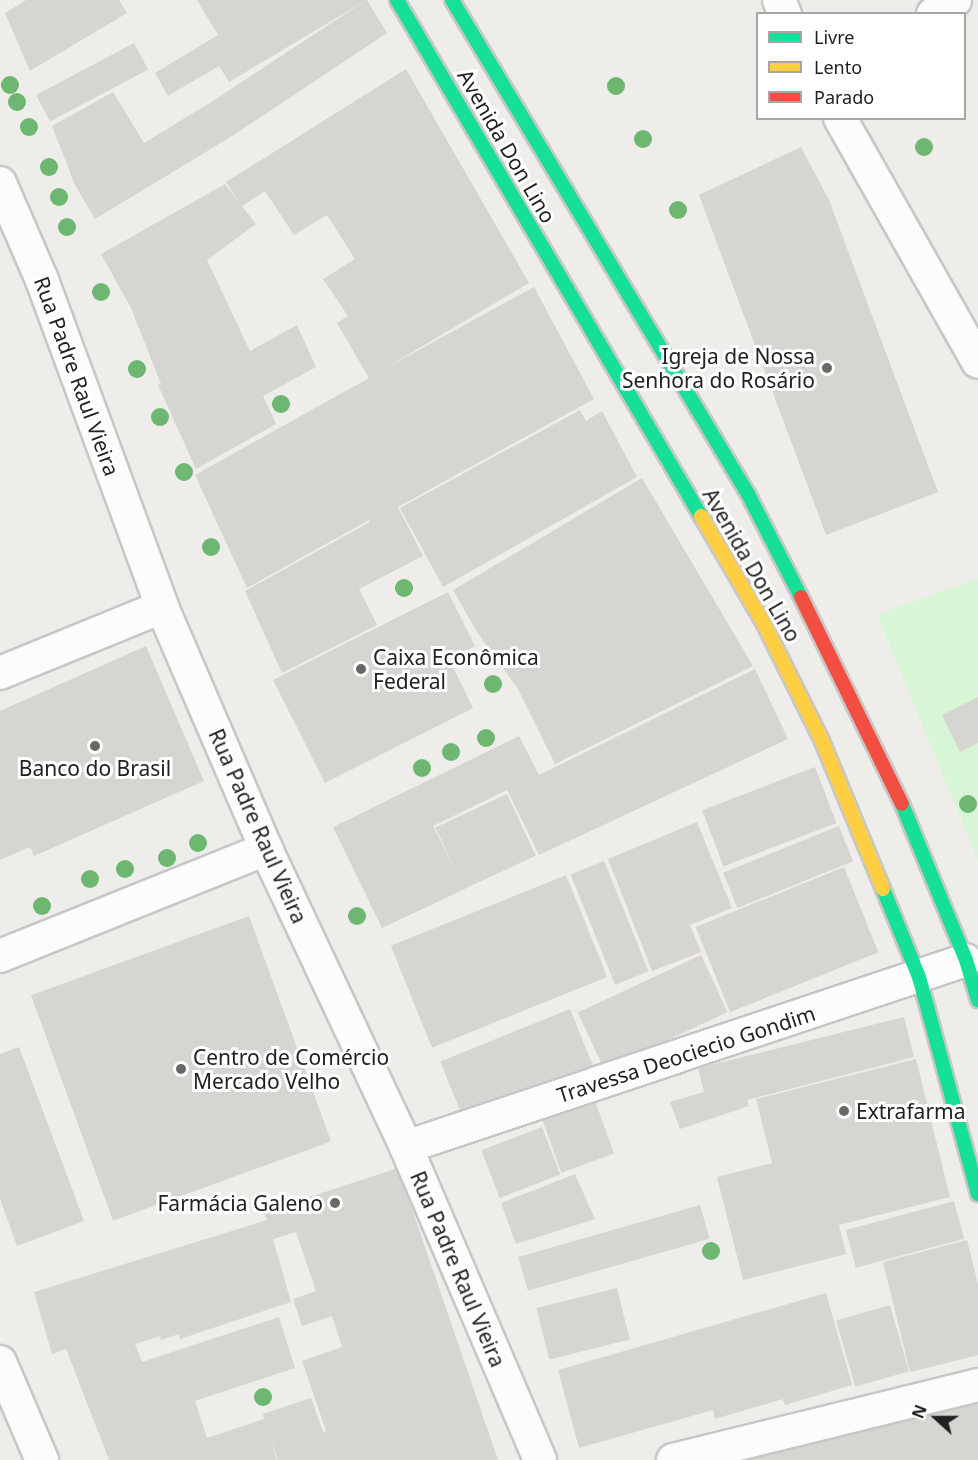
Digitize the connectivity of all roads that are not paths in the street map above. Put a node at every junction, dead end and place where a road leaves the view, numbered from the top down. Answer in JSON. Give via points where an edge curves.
{"nodes":[{"id":1,"x":398,"y":0,"type":"edge"},
{"id":2,"x":452,"y":0,"type":"edge"},
{"id":3,"x":955,"y":0,"type":"edge"},
{"id":4,"x":936,"y":12,"type":"edge"},
{"id":5,"x":841,"y":120,"type":"edge"},
{"id":6,"x":0,"y":183,"type":"edge"},
{"id":7,"x":978,"y":362,"type":"edge"},
{"id":8,"x":162,"y":607,"type":"junction"},
{"id":9,"x":0,"y":673,"type":"edge"},
{"id":10,"x":266,"y":849,"type":"junction"},
{"id":11,"x":0,"y":956,"type":"edge"},
{"id":12,"x":966,"y":960,"type":"junction"},
{"id":13,"x":919,"y":976,"type":"junction"},
{"id":14,"x":978,"y":1000,"type":"edge"},
{"id":15,"x":406,"y":1147,"type":"junction"},
{"id":16,"x":978,"y":1194,"type":"edge"},
{"id":17,"x":0,"y":1362,"type":"edge"},
{"id":18,"x":978,"y":1385,"type":"edge"},
{"id":19,"x":42,"y":1460,"type":"edge"},
{"id":20,"x":540,"y":1460,"type":"edge"},
{"id":21,"x":673,"y":1460,"type":"edge"}],
"edges":[{"from":1,"to":13,"type":"main road","name":"Avenida Don Lino","via":[[763,622],[822,741]]},
{"from":2,"to":12,"type":"main road","name":"Avenida Don Lino","via":[[748,494],[905,811]]},
{"from":3,"to":4,"type":"street"},
{"from":5,"to":7,"type":"street"},
{"from":6,"to":8,"type":"street","name":"Rua Padre Raul Vieira","via":[[42,280]]},
{"from":8,"to":9,"type":"street"},
{"from":8,"to":10,"type":"street","name":"Rua Padre Raul Vieira"},
{"from":10,"to":11,"type":"street"},
{"from":10,"to":15,"type":"street","name":"Rua Padre Raul Vieira"},
{"from":12,"to":13,"type":"street","name":"Travessa Deociecio Gondim"},
{"from":12,"to":14,"type":"main road","name":"Avenida Don Lino"},
{"from":13,"to":15,"type":"street","name":"Travessa Deociecio Gondim"},
{"from":13,"to":16,"type":"main road","name":"Avenida Don Lino"},
{"from":15,"to":20,"type":"street","name":"Rua Padre Raul Vieira"},
{"from":17,"to":19,"type":"street"},
{"from":18,"to":21,"type":"street"}]}
